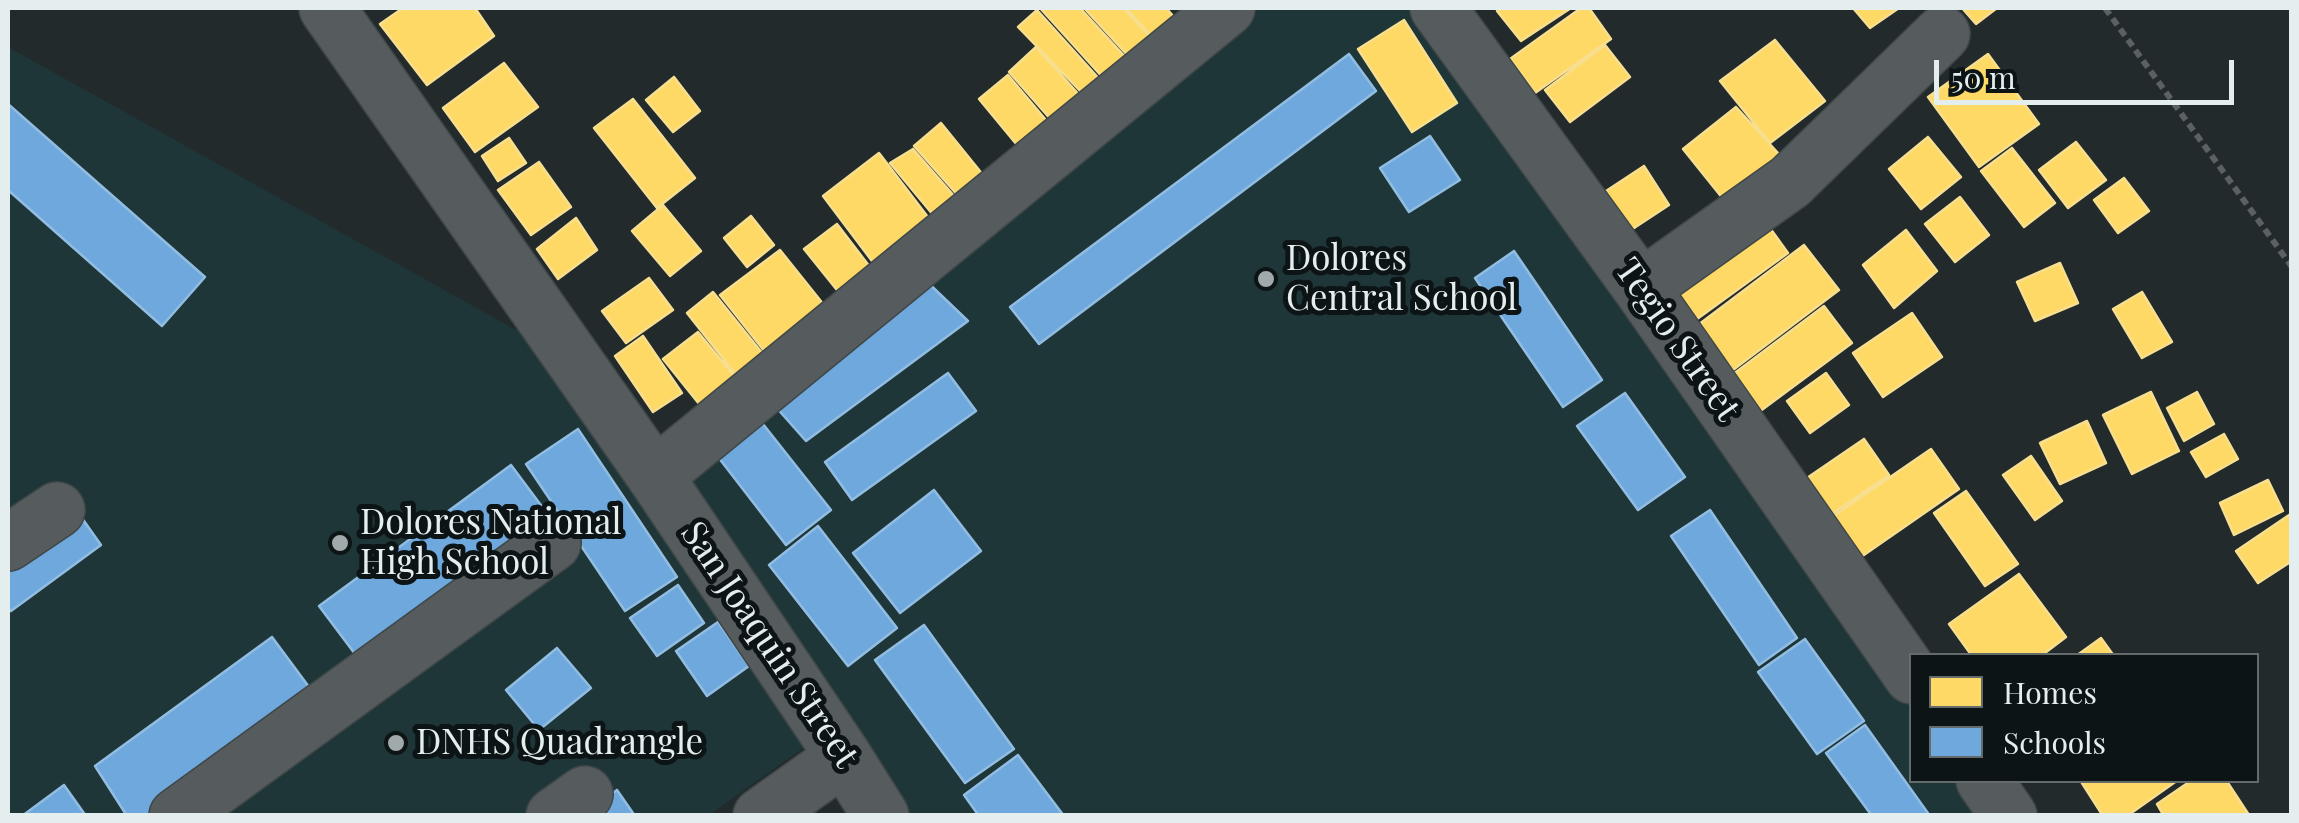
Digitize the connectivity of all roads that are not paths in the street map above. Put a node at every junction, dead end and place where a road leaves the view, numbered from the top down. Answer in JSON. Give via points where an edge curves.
{"nodes":[{"id":1,"x":326,"y":8,"type":"edge"},
{"id":2,"x":1227,"y":8,"type":"edge"},
{"id":3,"x":1438,"y":8,"type":"edge"},
{"id":4,"x":1942,"y":34,"type":"dead end"},
{"id":5,"x":1641,"y":288,"type":"junction"},
{"id":6,"x":655,"y":476,"type":"junction"},
{"id":7,"x":58,"y":510,"type":"dead end"},
{"id":8,"x":8,"y":543,"type":"edge"},
{"id":9,"x":553,"y":543,"type":"dead end"},
{"id":10,"x":1909,"y":672,"type":"edge"},
{"id":11,"x":844,"y":757,"type":"junction"},
{"id":12,"x":1986,"y":783,"type":"edge"},
{"id":13,"x":177,"y":816,"type":"edge"},
{"id":14,"x":760,"y":816,"type":"edge"},
{"id":15,"x":881,"y":816,"type":"edge"},
{"id":16,"x":2009,"y":816,"type":"edge"}],
"edges":[{"from":1,"to":6,"type":"street","name":"San Joaquin Street"},
{"from":2,"to":6,"type":"street"},
{"from":3,"to":5,"type":"street","name":"Tegio Street"},
{"from":4,"to":5,"type":"street","via":[[1790,182]]},
{"from":5,"to":10,"type":"street","name":"Tegio Street"},
{"from":6,"to":11,"type":"street","name":"San Joaquin Street"},
{"from":7,"to":8,"type":"street"},
{"from":9,"to":13,"type":"street"},
{"from":11,"to":14,"type":"street"},
{"from":11,"to":15,"type":"street","name":"San Joaquin Street"},
{"from":12,"to":16,"type":"street"}]}
